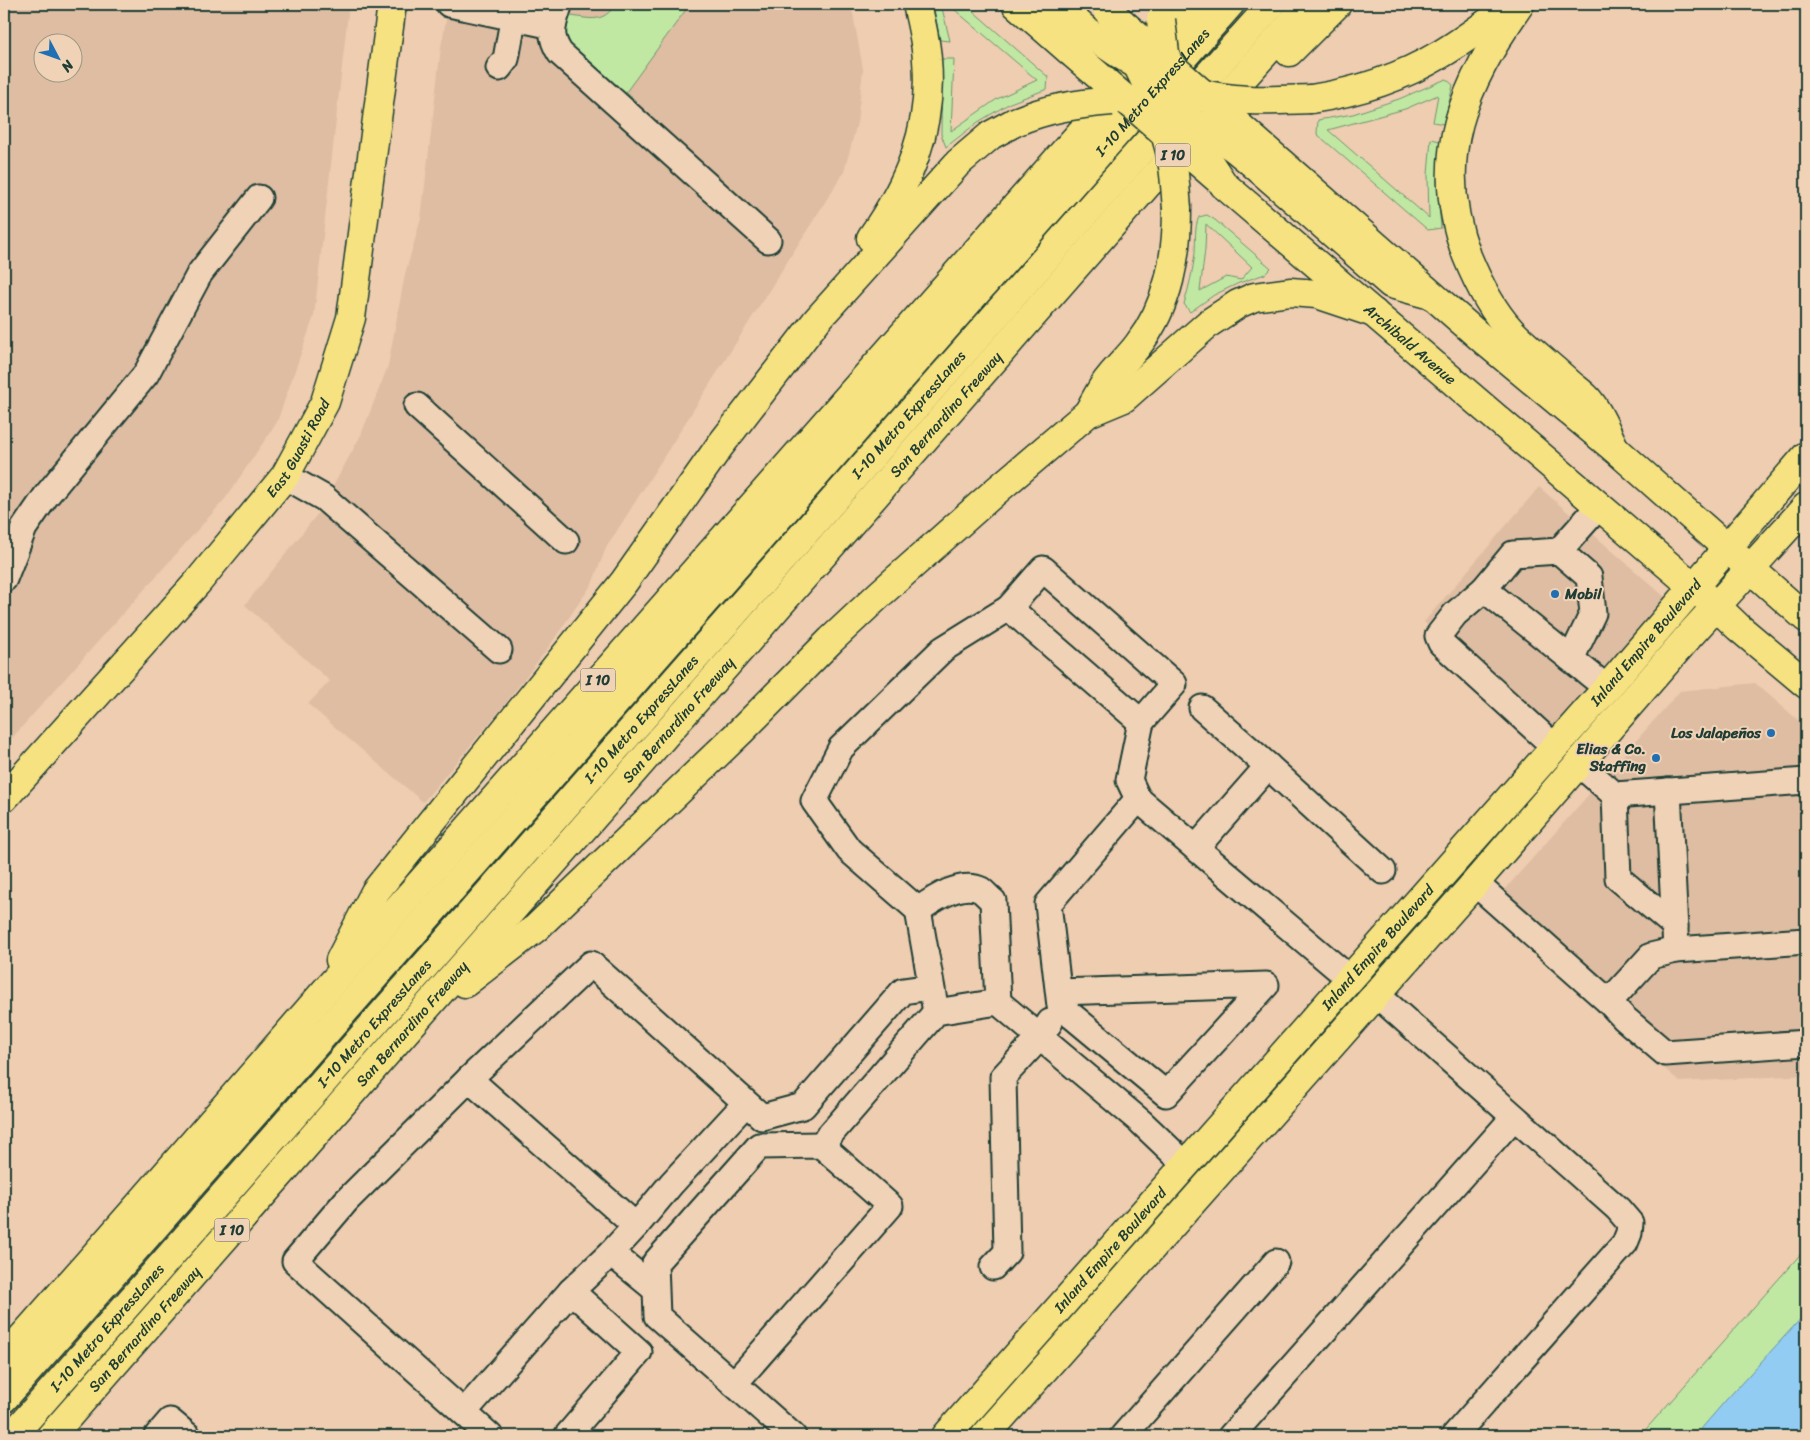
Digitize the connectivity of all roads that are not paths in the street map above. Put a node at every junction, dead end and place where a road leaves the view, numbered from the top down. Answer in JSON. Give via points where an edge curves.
{"nodes":[{"id":1,"x":392,"y":4,"type":"edge"},
{"id":2,"x":449,"y":4,"type":"edge"},
{"id":3,"x":917,"y":4,"type":"edge"},
{"id":4,"x":1016,"y":4,"type":"edge"},
{"id":5,"x":1056,"y":4,"type":"edge"},
{"id":6,"x":1161,"y":4,"type":"edge"},
{"id":7,"x":1195,"y":4,"type":"edge"},
{"id":8,"x":1230,"y":4,"type":"edge"},
{"id":9,"x":1272,"y":4,"type":"edge"},
{"id":10,"x":1309,"y":4,"type":"edge"},
{"id":11,"x":1337,"y":4,"type":"edge"},
{"id":12,"x":1513,"y":4,"type":"edge"},
{"id":13,"x":1520,"y":4,"type":"edge"},
{"id":14,"x":1104,"y":7,"type":"edge"},
{"id":15,"x":515,"y":11,"type":"edge"},
{"id":16,"x":554,"y":12,"type":"edge"},
{"id":17,"x":1080,"y":42,"type":"junction"},
{"id":18,"x":1139,"y":67,"type":"junction"},
{"id":19,"x":498,"y":68,"type":"dead end"},
{"id":20,"x":1171,"y":73,"type":"junction"},
{"id":21,"x":1200,"y":93,"type":"junction"},
{"id":22,"x":1128,"y":102,"type":"junction"},
{"id":23,"x":1190,"y":120,"type":"junction"},
{"id":24,"x":1160,"y":121,"type":"junction"},
{"id":25,"x":1256,"y":154,"type":"junction"},
{"id":26,"x":1224,"y":185,"type":"junction"},
{"id":27,"x":259,"y":198,"type":"dead end"},
{"id":28,"x":768,"y":240,"type":"dead end"},
{"id":29,"x":1040,"y":308,"type":"junction"},
{"id":30,"x":1374,"y":313,"type":"junction"},
{"id":31,"x":817,"y":320,"type":"junction"},
{"id":32,"x":417,"y":406,"type":"dead end"},
{"id":33,"x":1088,"y":413,"type":"junction"},
{"id":34,"x":1616,"y":449,"type":"junction"},
{"id":35,"x":1806,"y":456,"type":"edge"},
{"id":36,"x":285,"y":476,"type":"junction"},
{"id":37,"x":1599,"y":506,"type":"junction"},
{"id":38,"x":1806,"y":507,"type":"edge"},
{"id":39,"x":566,"y":541,"type":"dead end"},
{"id":40,"x":1727,"y":548,"type":"junction"},
{"id":41,"x":1559,"y":551,"type":"junction"},
{"id":42,"x":1750,"y":570,"type":"junction"},
{"id":43,"x":4,"y":579,"type":"edge"},
{"id":44,"x":1694,"y":588,"type":"junction"},
{"id":45,"x":1484,"y":589,"type":"junction"},
{"id":46,"x":1717,"y":607,"type":"junction"},
{"id":47,"x":1010,"y":608,"type":"junction"},
{"id":48,"x":1806,"y":618,"type":"edge"},
{"id":49,"x":499,"y":650,"type":"dead end"},
{"id":50,"x":1571,"y":659,"type":"junction"},
{"id":51,"x":1806,"y":684,"type":"edge"},
{"id":52,"x":1607,"y":688,"type":"junction"},
{"id":53,"x":1202,"y":708,"type":"dead end"},
{"id":54,"x":1141,"y":722,"type":"junction"},
{"id":55,"x":1555,"y":747,"type":"junction"},
{"id":56,"x":1578,"y":763,"type":"junction"},
{"id":57,"x":1268,"y":766,"type":"junction"},
{"id":58,"x":1806,"y":781,"type":"edge"},
{"id":59,"x":1668,"y":791,"type":"junction"},
{"id":60,"x":1615,"y":795,"type":"junction"},
{"id":61,"x":4,"y":798,"type":"edge"},
{"id":62,"x":1138,"y":799,"type":"junction"},
{"id":63,"x":1196,"y":848,"type":"junction"},
{"id":64,"x":1383,"y":871,"type":"dead end"},
{"id":65,"x":1475,"y":883,"type":"junction"},
{"id":66,"x":918,"y":910,"type":"junction"},
{"id":67,"x":1676,"y":938,"type":"junction"},
{"id":68,"x":1806,"y":941,"type":"edge"},
{"id":69,"x":1350,"y":979,"type":"junction"},
{"id":70,"x":931,"y":987,"type":"junction"},
{"id":71,"x":1376,"y":994,"type":"junction"},
{"id":72,"x":322,"y":995,"type":"junction"},
{"id":73,"x":1060,"y":999,"type":"junction"},
{"id":74,"x":998,"y":1002,"type":"junction"},
{"id":75,"x":1609,"y":1002,"type":"junction"},
{"id":76,"x":936,"y":1012,"type":"junction"},
{"id":77,"x":413,"y":1024,"type":"junction"},
{"id":78,"x":1040,"y":1037,"type":"junction"},
{"id":79,"x":1806,"y":1043,"type":"edge"},
{"id":80,"x":469,"y":1079,"type":"junction"},
{"id":81,"x":1166,"y":1094,"type":"junction"},
{"id":82,"x":754,"y":1110,"type":"junction"},
{"id":83,"x":1514,"y":1117,"type":"junction"},
{"id":84,"x":1141,"y":1122,"type":"junction"},
{"id":85,"x":821,"y":1145,"type":"junction"},
{"id":86,"x":775,"y":1146,"type":"junction"},
{"id":87,"x":1186,"y":1165,"type":"junction"},
{"id":88,"x":636,"y":1226,"type":"junction"},
{"id":89,"x":611,"y":1253,"type":"junction"},
{"id":90,"x":1276,"y":1262,"type":"dead end"},
{"id":91,"x":993,"y":1267,"type":"dead end"},
{"id":92,"x":655,"y":1289,"type":"junction"},
{"id":93,"x":571,"y":1291,"type":"junction"},
{"id":94,"x":4,"y":1358,"type":"edge"},
{"id":95,"x":734,"y":1384,"type":"junction"},
{"id":96,"x":4,"y":1398,"type":"edge"},
{"id":97,"x":464,"y":1412,"type":"junction"},
{"id":98,"x":12,"y":1436,"type":"edge"},
{"id":99,"x":51,"y":1436,"type":"edge"},
{"id":100,"x":157,"y":1436,"type":"edge"},
{"id":101,"x":188,"y":1436,"type":"edge"},
{"id":102,"x":490,"y":1436,"type":"edge"},
{"id":103,"x":566,"y":1436,"type":"edge"},
{"id":104,"x":793,"y":1436,"type":"edge"},
{"id":105,"x":946,"y":1436,"type":"edge"},
{"id":106,"x":985,"y":1436,"type":"edge"},
{"id":107,"x":1123,"y":1436,"type":"edge"},
{"id":108,"x":1230,"y":1436,"type":"edge"},
{"id":109,"x":1454,"y":1436,"type":"edge"}],
"edges":[{"from":1,"to":36,"type":"main road","name":"East Guasti Road","via":[[351,318],[325,402]]},
{"from":2,"to":15,"type":"street"},
{"from":3,"to":31,"type":"main road","via":[[927,61],[926,110],[919,147],[887,216],[841,277]]},
{"from":4,"to":17,"type":"main road","name":"Archibald Avenue"},
{"from":5,"to":17,"type":"main road"},
{"from":6,"to":20,"type":"main road","bridge":true},
{"from":7,"to":72,"type":"main road","number":"I 10"},
{"from":8,"to":96,"type":"main road","name":"I-10 Metro ExpressLanes"},
{"from":9,"to":98,"type":"main road","name":"I-10 Metro ExpressLanes"},
{"from":10,"to":29,"type":"main road","name":"San Bernardino Freeway","number":"I 10"},
{"from":11,"to":29,"type":"main road","via":[[1284,57],[1114,251]]},
{"from":12,"to":21,"type":"main road","bridge":true,"via":[[1441,54],[1375,85],[1311,98],[1245,99]]},
{"from":13,"to":34,"type":"main road","via":[[1485,56],[1461,114],[1454,143],[1454,208],[1470,263],[1486,297],[1529,348],[1590,402]]},
{"from":14,"to":18,"type":"main road","bridge":true},
{"from":14,"to":20,"type":"main road","bridge":true},
{"from":15,"to":16,"type":"street"},
{"from":15,"to":19,"type":"street","via":[[506,59]]},
{"from":16,"to":28,"type":"street","via":[[552,34],[560,53]]},
{"from":17,"to":18,"type":"main road","bridge":true,"via":[[1120,56]]},
{"from":17,"to":22,"type":"main road","name":"Archibald Avenue","bridge":true},
{"from":18,"to":20,"type":"main road","bridge":true},
{"from":18,"to":24,"type":"main road","bridge":true},
{"from":20,"to":21,"type":"main road","bridge":true},
{"from":20,"to":23,"type":"main road","bridge":true},
{"from":21,"to":25,"type":"main road","bridge":true},
{"from":22,"to":24,"type":"main road","name":"Archibald Avenue","bridge":true},
{"from":22,"to":31,"type":"main road","bridge":true,"via":[[1062,106],[1015,122],[991,135],[958,163]]},
{"from":23,"to":24,"type":"main road","bridge":true},
{"from":23,"to":25,"type":"main road","bridge":true},
{"from":23,"to":26,"type":"main road","bridge":true,"via":[[1206,158]]},
{"from":24,"to":26,"type":"main road","name":"Archibald Avenue","bridge":true},
{"from":24,"to":33,"type":"main road","bridge":true,"via":[[1174,174],[1176,208],[1170,280],[1158,312],[1139,344],[1109,378]]},
{"from":25,"to":34,"type":"main road","via":[[1391,284],[1431,295]]},
{"from":26,"to":30,"type":"main road","name":"Archibald Avenue"},
{"from":27,"to":43,"type":"street","via":[[200,273],[146,374],[46,496],[24,528]]},
{"from":29,"to":77,"type":"main road","name":"San Bernardino Freeway","number":"I 10"},
{"from":30,"to":33,"type":"main road","via":[[1317,294],[1290,292],[1254,297],[1209,323],[1124,398]]},
{"from":30,"to":37,"type":"main road","name":"Archibald Avenue"},
{"from":31,"to":72,"type":"main road","via":[[718,446],[624,582],[375,892]]},
{"from":32,"to":39,"type":"street"},
{"from":33,"to":77,"type":"main road","via":[[831,640],[741,732],[536,928]]},
{"from":34,"to":40,"type":"main road"},
{"from":35,"to":40,"type":"main road","name":"Inland Empire Boulevard"},
{"from":36,"to":49,"type":"street","via":[[324,498]]},
{"from":36,"to":61,"type":"main road","name":"East Guasti Road","via":[[197,582]]},
{"from":37,"to":41,"type":"street"},
{"from":37,"to":44,"type":"main road","name":"Archibald Avenue"},
{"from":38,"to":42,"type":"main road","name":"Inland Empire Boulevard"},
{"from":40,"to":42,"type":"main road"},
{"from":40,"to":44,"type":"main road","name":"Inland Empire Boulevard"},
{"from":41,"to":45,"type":"street","via":[[1513,554]]},
{"from":41,"to":50,"type":"street","via":[[1589,577],[1592,613]]},
{"from":42,"to":46,"type":"main road","name":"Inland Empire Boulevard"},
{"from":42,"to":48,"type":"main road"},
{"from":44,"to":46,"type":"main road","name":"Archibald Avenue"},
{"from":44,"to":52,"type":"main road","name":"Inland Empire Boulevard"},
{"from":45,"to":50,"type":"street"},
{"from":45,"to":55,"type":"street","via":[[1440,632],[1441,643]]},
{"from":46,"to":51,"type":"main road","name":"Archibald Avenue"},
{"from":46,"to":56,"type":"main road","name":"Inland Empire Boulevard"},
{"from":47,"to":54,"type":"street"},
{"from":47,"to":54,"type":"street","via":[[1043,569],[1174,684]]},
{"from":47,"to":66,"type":"street","via":[[943,649],[840,748],[814,801],[849,850]]},
{"from":50,"to":52,"type":"street"},
{"from":52,"to":55,"type":"main road","name":"Inland Empire Boulevard"},
{"from":53,"to":57,"type":"street"},
{"from":54,"to":62,"type":"street","via":[[1129,780]]},
{"from":55,"to":69,"type":"main road","name":"Inland Empire Boulevard"},
{"from":56,"to":60,"type":"street"},
{"from":56,"to":65,"type":"main road","name":"Inland Empire Boulevard"},
{"from":57,"to":63,"type":"street"},
{"from":57,"to":64,"type":"street"},
{"from":58,"to":59,"type":"street"},
{"from":59,"to":60,"type":"street"},
{"from":59,"to":67,"type":"street"},
{"from":60,"to":67,"type":"street","via":[[1618,878]]},
{"from":62,"to":63,"type":"street"},
{"from":62,"to":73,"type":"street","via":[[1048,904]]},
{"from":63,"to":69,"type":"street"},
{"from":65,"to":71,"type":"main road","name":"Inland Empire Boulevard"},
{"from":65,"to":75,"type":"street"},
{"from":66,"to":70,"type":"street"},
{"from":66,"to":74,"type":"street","via":[[959,887],[980,890],[993,901]]},
{"from":67,"to":68,"type":"street"},
{"from":67,"to":75,"type":"street","via":[[1651,956]]},
{"from":69,"to":87,"type":"main road","name":"Inland Empire Boulevard"},
{"from":70,"to":76,"type":"street"},
{"from":70,"to":82,"type":"street","via":[[903,991],[803,1106]]},
{"from":71,"to":83,"type":"street"},
{"from":71,"to":106,"type":"main road","name":"Inland Empire Boulevard"},
{"from":72,"to":94,"type":"main road","number":"I 10"},
{"from":73,"to":78,"type":"street"},
{"from":73,"to":81,"type":"street"},
{"from":73,"to":81,"type":"street","via":[[1266,985]]},
{"from":74,"to":76,"type":"street"},
{"from":74,"to":78,"type":"street"},
{"from":75,"to":79,"type":"street","via":[[1665,1053]]},
{"from":76,"to":85,"type":"street"},
{"from":77,"to":99,"type":"main road","name":"San Bernardino Freeway","number":"I 10"},
{"from":78,"to":84,"type":"street"},
{"from":78,"to":91,"type":"street","via":[[1003,1077],[1007,1252]]},
{"from":80,"to":82,"type":"street","via":[[591,964]]},
{"from":80,"to":88,"type":"street"},
{"from":80,"to":97,"type":"street","via":[[346,1201],[295,1261]]},
{"from":81,"to":84,"type":"street"},
{"from":82,"to":86,"type":"street"},
{"from":82,"to":88,"type":"street","via":[[678,1176]]},
{"from":83,"to":108,"type":"street"},
{"from":83,"to":109,"type":"street","via":[[1618,1208],[1630,1223],[1629,1233],[1625,1243]]},
{"from":84,"to":87,"type":"street"},
{"from":85,"to":86,"type":"street"},
{"from":85,"to":95,"type":"street","via":[[890,1206]]},
{"from":86,"to":92,"type":"street","via":[[759,1146],[655,1263]]},
{"from":87,"to":105,"type":"main road","name":"Inland Empire Boulevard"},
{"from":88,"to":89,"type":"street"},
{"from":89,"to":92,"type":"street"},
{"from":89,"to":93,"type":"street"},
{"from":90,"to":107,"type":"street"},
{"from":92,"to":95,"type":"street","via":[[657,1316]]},
{"from":93,"to":97,"type":"street"},
{"from":93,"to":103,"type":"street","via":[[639,1352]]},
{"from":95,"to":104,"type":"street"},
{"from":97,"to":102,"type":"street"},
{"from":100,"to":101,"type":"street","via":[[170,1421]]}]}
